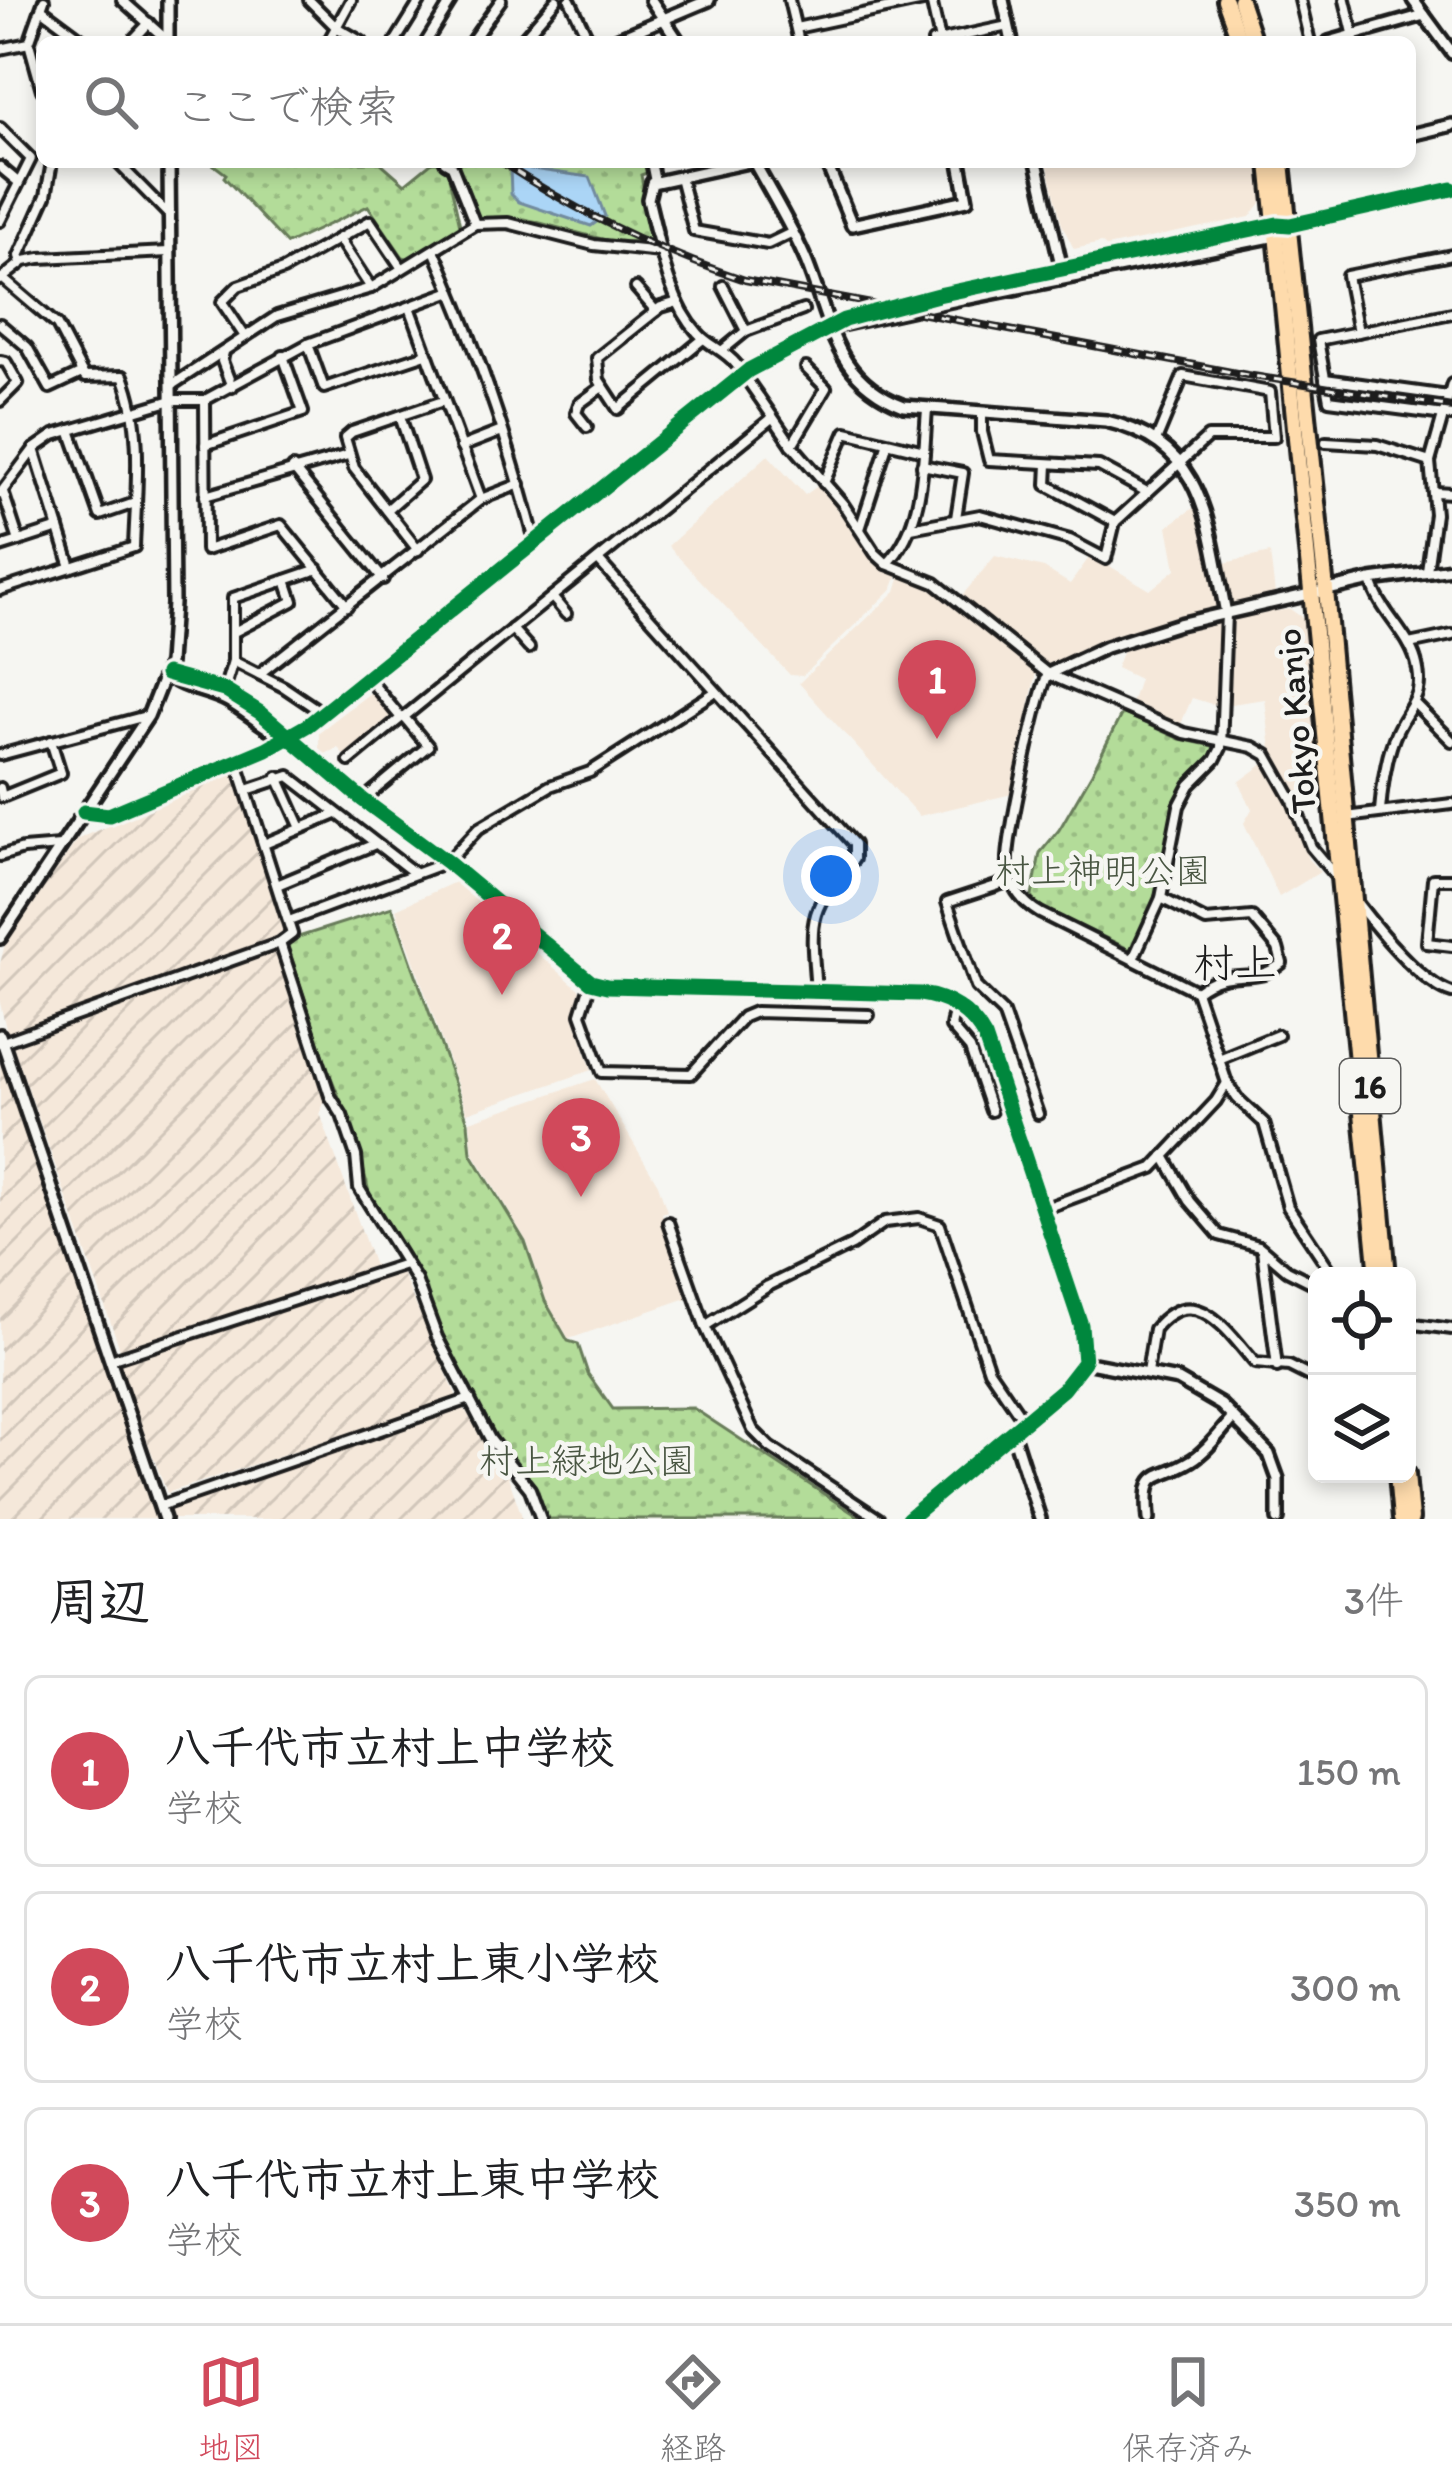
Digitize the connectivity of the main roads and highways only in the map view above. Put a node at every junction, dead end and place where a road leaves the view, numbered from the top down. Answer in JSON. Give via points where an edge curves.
{"nodes":[{"id":1,"x":1225,"y":0,"type":"edge"},
{"id":2,"x":1240,"y":0,"type":"edge"},
{"id":3,"x":1238,"y":36,"type":"edge"},
{"id":4,"x":1252,"y":36,"type":"edge"},
{"id":5,"x":1270,"y":168,"type":"edge"},
{"id":6,"x":1282,"y":168,"type":"edge"},
{"id":7,"x":1282,"y":228,"type":"junction"},
{"id":8,"x":1320,"y":591,"type":"junction"},
{"id":9,"x":1377,"y":1267,"type":"edge"},
{"id":10,"x":1387,"y":1267,"type":"edge"},
{"id":11,"x":1397,"y":1483,"type":"edge"},
{"id":12,"x":1408,"y":1483,"type":"edge"},
{"id":13,"x":1401,"y":1519,"type":"edge"},
{"id":14,"x":1411,"y":1519,"type":"edge"}],
"edges":[{"from":1,"to":3,"type":"highway"},
{"from":2,"to":4,"type":"highway"},
{"from":5,"to":7,"type":"highway","name":"Tokyo Kanjo","number":"16"},
{"from":6,"to":7,"type":"highway","name":"Tokyo Kanjo","number":"16"},
{"from":7,"to":8,"type":"highway","name":"Tokyo Kanjo","number":"16"},
{"from":8,"to":9,"type":"highway","name":"Tokyo Kanjo","number":"16"},
{"from":8,"to":10,"type":"highway","name":"Tokyo Kanjo","number":"16"},
{"from":11,"to":13,"type":"highway"},
{"from":12,"to":14,"type":"highway"}]}
